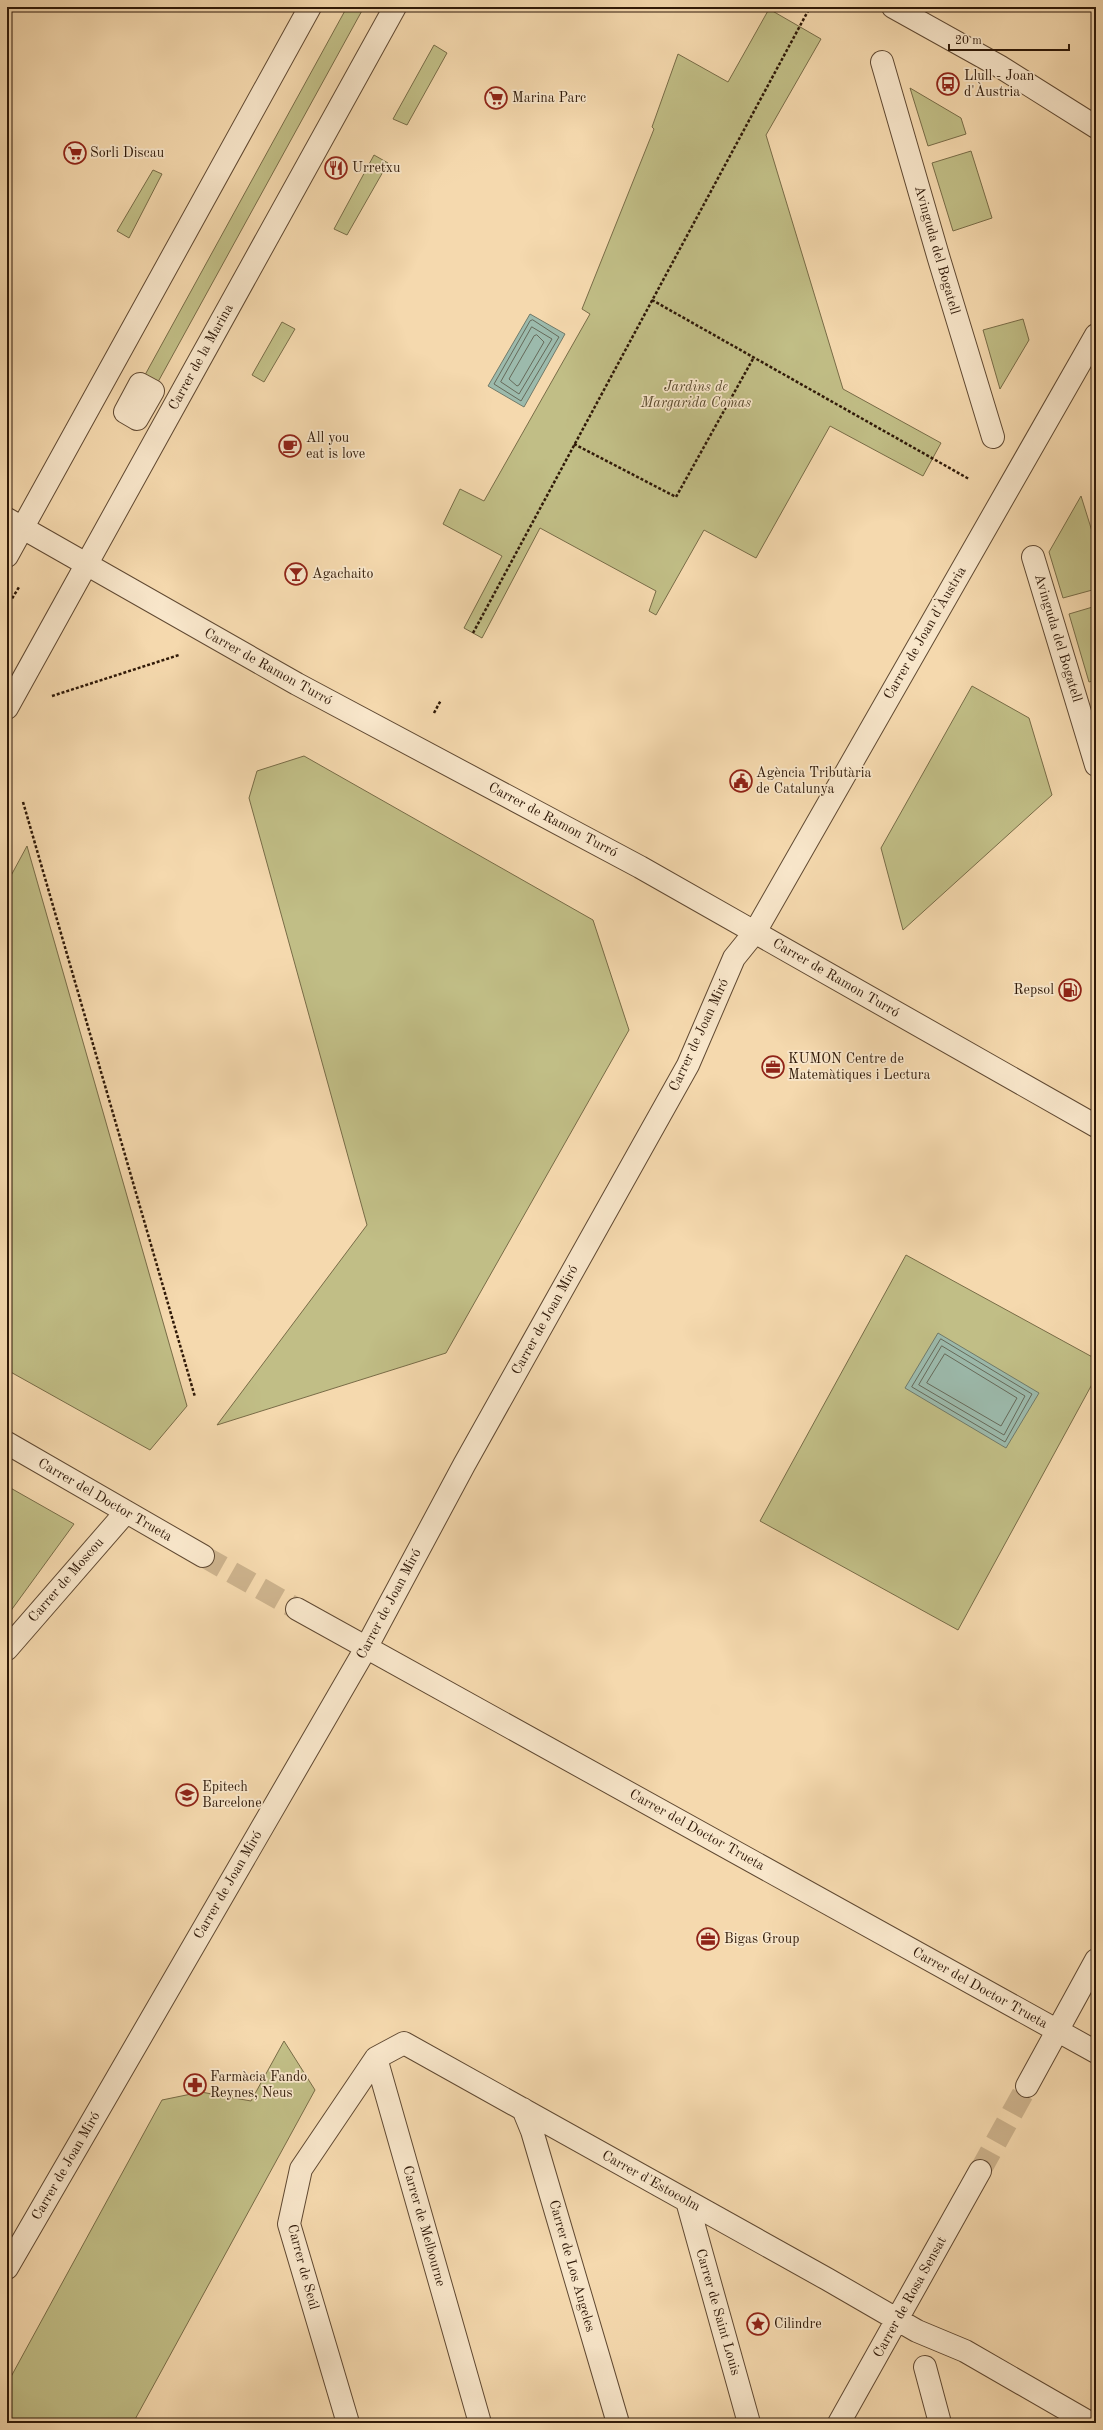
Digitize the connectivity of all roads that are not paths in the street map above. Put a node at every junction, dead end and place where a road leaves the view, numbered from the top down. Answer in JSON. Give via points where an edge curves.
{"nodes":[{"id":1,"x":310,"y":7,"type":"edge"},
{"id":2,"x":395,"y":7,"type":"edge"},
{"id":3,"x":893,"y":7,"type":"edge"},
{"id":4,"x":882,"y":62,"type":"dead end"},
{"id":5,"x":1096,"y":127,"type":"edge"},
{"id":6,"x":1096,"y":335,"type":"edge"},
{"id":7,"x":993,"y":437,"type":"dead end"},
{"id":8,"x":15,"y":524,"type":"edge"},
{"id":9,"x":7,"y":556,"type":"edge"},
{"id":10,"x":1033,"y":557,"type":"dead end"},
{"id":11,"x":86,"y":564,"type":"junction"},
{"id":12,"x":7,"y":708,"type":"edge"},
{"id":13,"x":1096,"y":765,"type":"edge"},
{"id":14,"x":755,"y":932,"type":"junction"},
{"id":15,"x":1096,"y":1126,"type":"edge"},
{"id":16,"x":7,"y":1443,"type":"edge"},
{"id":17,"x":126,"y":1512,"type":"junction"},
{"id":18,"x":203,"y":1556,"type":"tunnel mouth"},
{"id":19,"x":297,"y":1609,"type":"tunnel mouth"},
{"id":20,"x":366,"y":1648,"type":"junction"},
{"id":21,"x":7,"y":1649,"type":"edge"},
{"id":22,"x":1096,"y":1960,"type":"edge"},
{"id":23,"x":1056,"y":2030,"type":"junction"},
{"id":24,"x":1096,"y":2052,"type":"edge"},
{"id":25,"x":376,"y":2058,"type":"junction"},
{"id":26,"x":1027,"y":2086,"type":"tunnel mouth"},
{"id":27,"x":523,"y":2109,"type":"junction"},
{"id":28,"x":980,"y":2170,"type":"tunnel mouth"},
{"id":29,"x":687,"y":2201,"type":"junction"},
{"id":30,"x":7,"y":2268,"type":"edge"},
{"id":31,"x":897,"y":2320,"type":"junction"},
{"id":32,"x":925,"y":2367,"type":"dead end"},
{"id":33,"x":1086,"y":2422,"type":"edge"},
{"id":34,"x":348,"y":2423,"type":"edge"},
{"id":35,"x":480,"y":2423,"type":"edge"},
{"id":36,"x":618,"y":2423,"type":"edge"},
{"id":37,"x":749,"y":2423,"type":"edge"},
{"id":38,"x":839,"y":2423,"type":"edge"},
{"id":39,"x":940,"y":2423,"type":"edge"}],
"edges":[{"from":1,"to":8,"type":"street"},
{"from":2,"to":11,"type":"street","name":"Carrer de la Marina"},
{"from":3,"to":5,"type":"street","via":[[999,66]]},
{"from":4,"to":7,"type":"street","name":"Avinguda del Bogatell"},
{"from":6,"to":14,"type":"street","name":"Carrer de Joan d'Àustria"},
{"from":8,"to":9,"type":"street"},
{"from":8,"to":11,"type":"street","name":"Carrer de Ramon Turró"},
{"from":10,"to":13,"type":"street","name":"Avinguda del Bogatell"},
{"from":11,"to":12,"type":"street","name":"Carrer de la Marina"},
{"from":11,"to":14,"type":"street","name":"Carrer de Ramon Turró","via":[[297,684],[640,867]]},
{"from":14,"to":15,"type":"street","name":"Carrer de Ramon Turró"},
{"from":14,"to":20,"type":"street","name":"Carrer de Joan Miró","via":[[734,958],[688,1065],[464,1465]]},
{"from":16,"to":17,"type":"street","name":"Carrer del Doctor Trueta"},
{"from":17,"to":18,"type":"street","name":"Carrer del Doctor Trueta"},
{"from":17,"to":21,"type":"street","name":"Carrer de Moscou"},
{"from":19,"to":20,"type":"street","name":"Carrer del Doctor Trueta"},
{"from":20,"to":23,"type":"street","name":"Carrer del Doctor Trueta"},
{"from":20,"to":30,"type":"street","name":"Carrer de Joan Miró"},
{"from":22,"to":23,"type":"street"},
{"from":23,"to":24,"type":"street","name":"Carrer del Doctor Trueta"},
{"from":23,"to":26,"type":"street"},
{"from":25,"to":27,"type":"street","name":"Carrer d'Estocolm","via":[[404,2043]]},
{"from":25,"to":34,"type":"street","name":"Carrer de Seúl","via":[[301,2169],[289,2224]]},
{"from":25,"to":35,"type":"street","name":"Carrer de Melbourne"},
{"from":27,"to":29,"type":"street","name":"Carrer d'Estocolm"},
{"from":27,"to":36,"type":"street","name":"Carrer de Los Angeles","via":[[532,2131]]},
{"from":28,"to":31,"type":"street","name":"Carrer de Rosa Sensat"},
{"from":29,"to":31,"type":"street","name":"Carrer d'Estocolm"},
{"from":29,"to":37,"type":"street","name":"Carrer de Saint Louis"},
{"from":31,"to":33,"type":"street","name":"Carrer d'Estocolm","via":[[965,2351]]},
{"from":31,"to":38,"type":"street","name":"Carrer de Rosa Sensat"},
{"from":32,"to":39,"type":"street"}]}
